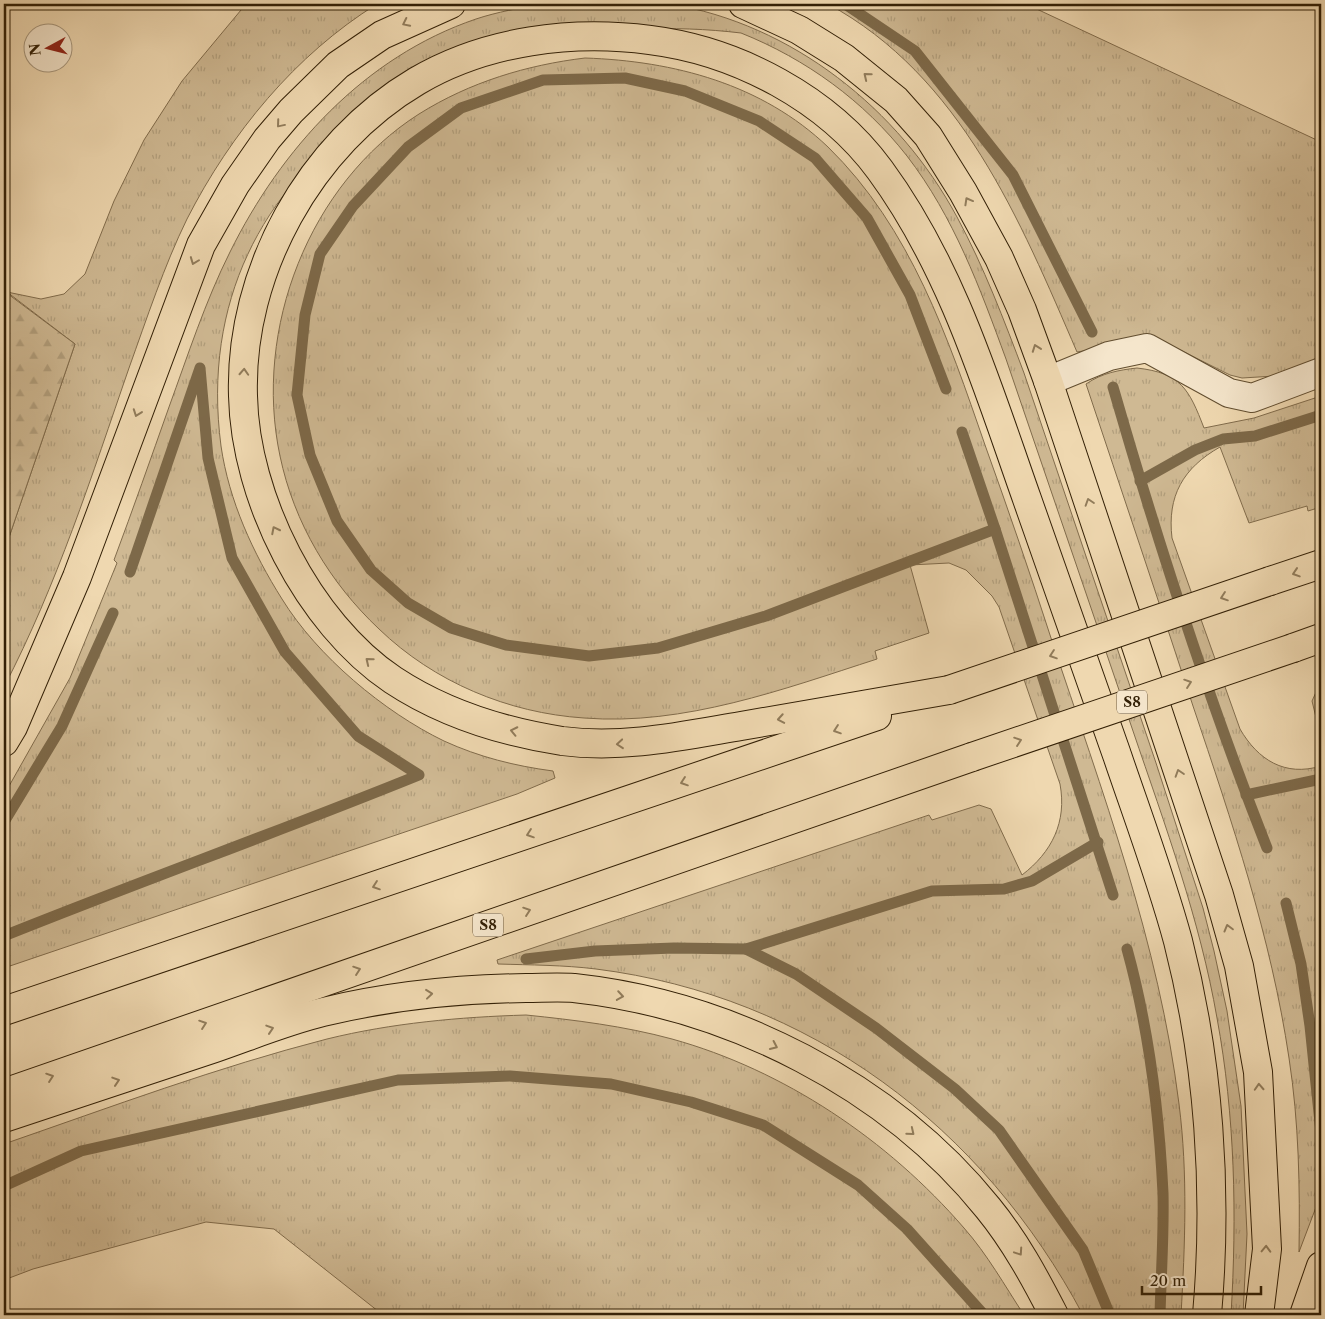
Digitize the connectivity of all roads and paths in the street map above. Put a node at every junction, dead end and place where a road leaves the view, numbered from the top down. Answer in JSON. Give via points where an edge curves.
{"nodes":[{"id":1,"x":451,"y":4,"type":"edge"},
{"id":2,"x":743,"y":4,"type":"edge"},
{"id":3,"x":1321,"y":372,"type":"edge"},
{"id":4,"x":1048,"y":381,"type":"junction"},
{"id":5,"x":1321,"y":564,"type":"edge"},
{"id":6,"x":1321,"y":638,"type":"edge"},
{"id":7,"x":949,"y":690,"type":"junction"},
{"id":8,"x":4,"y":742,"type":"edge"},
{"id":9,"x":4,"y":1011,"type":"edge"},
{"id":10,"x":4,"y":1093,"type":"edge"},
{"id":11,"x":4,"y":1118,"type":"edge"},
{"id":12,"x":1321,"y":1266,"type":"edge"},
{"id":13,"x":1054,"y":1315,"type":"edge"},
{"id":14,"x":1207,"y":1315,"type":"edge"},
{"id":15,"x":1260,"y":1315,"type":"edge"},
{"id":16,"x":1304,"y":1315,"type":"edge"}],
"edges":[{"from":1,"to":8,"type":"highway","one_way":true,"via":[[382,35],[338,65],[291,111],[235,185],[201,245],[77,577],[14,726]]},
{"from":4,"to":2,"type":"highway","one_way":true,"via":[[999,258],[928,136],[896,100],[844,58],[799,30]]},
{"from":3,"to":4,"type":"lane","via":[[1252,398],[1229,393],[1147,348],[1110,356]]},
{"from":15,"to":4,"type":"highway","one_way":true,"via":[[1267,1249],[1258,1072],[1239,966],[1216,886]]},
{"from":5,"to":7,"type":"highway","one_way":true,"bridge":true},
{"from":10,"to":6,"type":"highway","number":"S8","one_way":true,"bridge":true},
{"from":7,"to":9,"type":"highway","one_way":true,"via":[[795,745]]},
{"from":7,"to":14,"type":"highway","one_way":true,"via":[[615,745],[561,740],[497,727],[453,711],[393,680],[357,651],[320,608],[296,572],[271,521],[248,442],[242,398],[245,350],[255,298],[268,257],[306,186],[336,147],[416,82],[461,61],[504,46],[583,35],[670,42],[752,69],[837,122],[876,164],[918,228],[958,310],[1147,843],[1178,943],[1206,1102],[1212,1195]]},
{"from":11,"to":13,"type":"highway","one_way":true,"via":[[321,1012],[405,996],[488,988],[572,988],[654,1002],[742,1031],[808,1061],[874,1102],[936,1153],[988,1208],[1034,1275]]},
{"from":12,"to":16,"type":"highway"}]}
